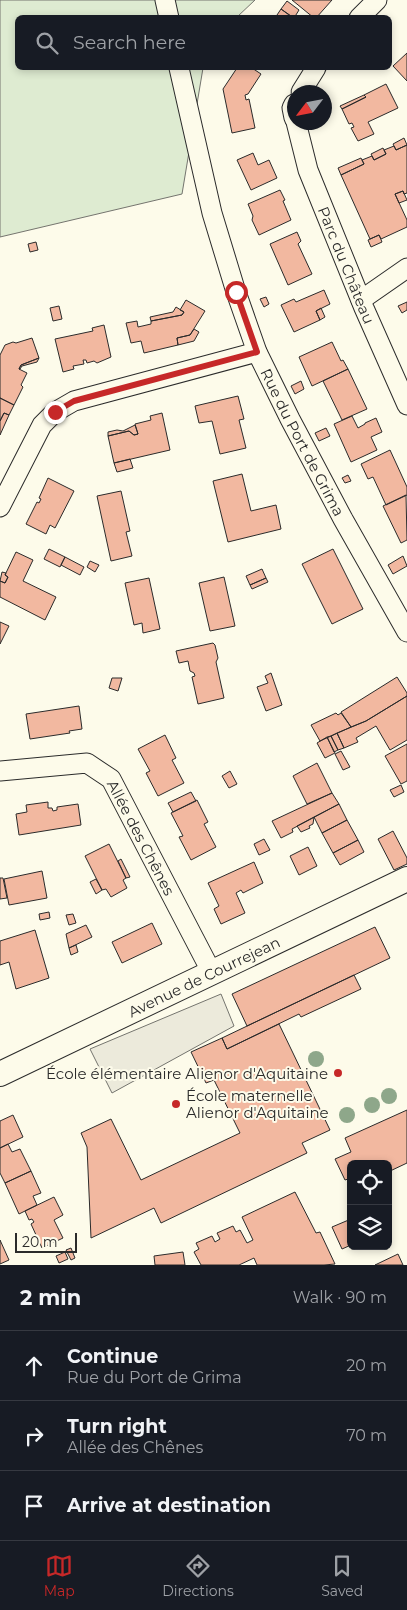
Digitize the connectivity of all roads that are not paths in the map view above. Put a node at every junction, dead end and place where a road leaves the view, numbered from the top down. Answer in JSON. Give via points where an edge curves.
{"nodes":[{"id":1,"x":165,"y":0,"type":"edge"},
{"id":2,"x":377,"y":0,"type":"edge"},
{"id":3,"x":168,"y":15,"type":"edge"},
{"id":4,"x":362,"y":15,"type":"edge"},
{"id":5,"x":179,"y":70,"type":"edge"},
{"id":6,"x":315,"y":70,"type":"edge"},
{"id":7,"x":305,"y":85,"type":"edge"},
{"id":8,"x":298,"y":130,"type":"edge"},
{"id":9,"x":407,"y":268,"type":"edge"},
{"id":10,"x":361,"y":300,"type":"junction"},
{"id":11,"x":257,"y":352,"type":"junction"},
{"id":12,"x":407,"y":405,"type":"edge"},
{"id":13,"x":0,"y":507,"type":"edge"},
{"id":14,"x":407,"y":632,"type":"edge"},
{"id":15,"x":0,"y":772,"type":"edge"},
{"id":16,"x":407,"y":879,"type":"edge"},
{"id":17,"x":212,"y":973,"type":"junction"},
{"id":18,"x":0,"y":1074,"type":"edge"}],
"edges":[{"from":1,"to":3,"type":"street"},
{"from":2,"to":4,"type":"street"},
{"from":5,"to":11,"type":"street","name":"Rue du Port de Grima","via":[[212,214]]},
{"from":6,"to":7,"type":"street"},
{"from":8,"to":10,"type":"street","name":"Parc du Château","via":[[308,170]]},
{"from":9,"to":10,"type":"street"},
{"from":10,"to":12,"type":"street","name":"Parc du Château"},
{"from":11,"to":13,"type":"street","via":[[74,401],[55,412],[42,425]]},
{"from":11,"to":14,"type":"street","name":"Rue du Port de Grima","via":[[343,519]]},
{"from":15,"to":17,"type":"street","name":"Allée des Chênes","via":[[87,763],[111,778]]},
{"from":16,"to":17,"type":"street","name":"Avenue de Courrejean"},
{"from":17,"to":18,"type":"street","name":"Avenue de Courrejean"}]}
